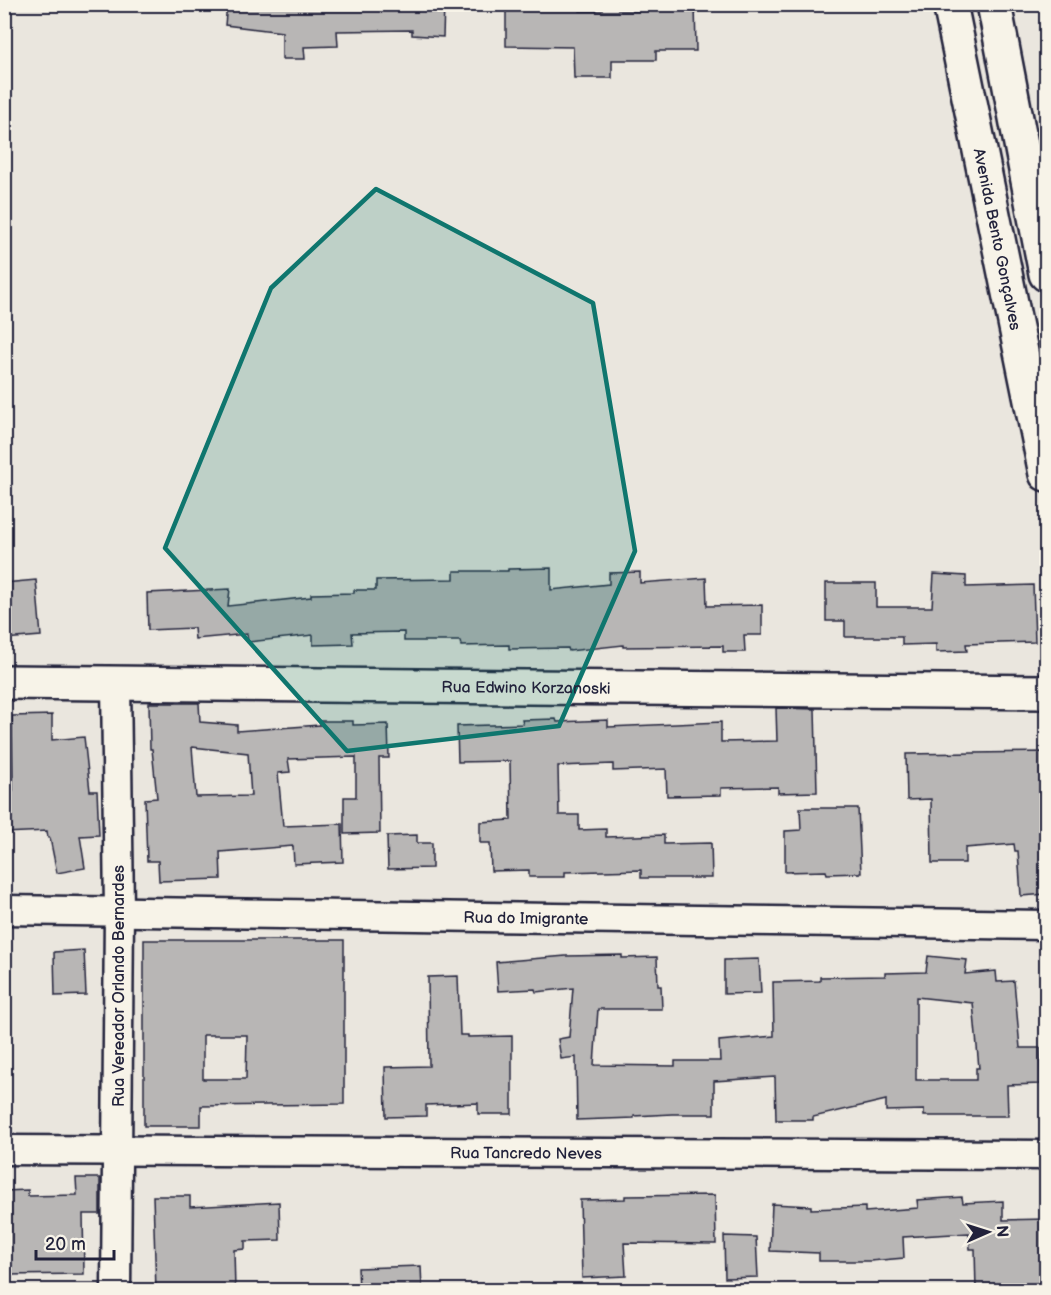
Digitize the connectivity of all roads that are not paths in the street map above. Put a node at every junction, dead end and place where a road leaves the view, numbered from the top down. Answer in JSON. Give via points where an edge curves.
{"nodes":[{"id":1,"x":950,"y":4,"type":"edge"},
{"id":2,"x":994,"y":4,"type":"edge"},
{"id":3,"x":1036,"y":222,"type":"junction"},
{"id":4,"x":997,"y":233,"type":"junction"},
{"id":5,"x":1047,"y":274,"type":"edge"},
{"id":6,"x":1046,"y":467,"type":"edge"},
{"id":7,"x":4,"y":682,"type":"edge"},
{"id":8,"x":116,"y":682,"type":"junction"},
{"id":9,"x":1047,"y":692,"type":"edge"},
{"id":10,"x":4,"y":910,"type":"edge"},
{"id":11,"x":119,"y":910,"type":"junction"},
{"id":12,"x":1047,"y":925,"type":"edge"},
{"id":13,"x":4,"y":1149,"type":"edge"},
{"id":14,"x":118,"y":1149,"type":"junction"},
{"id":15,"x":1047,"y":1155,"type":"edge"},
{"id":16,"x":116,"y":1290,"type":"edge"}],
"edges":[{"from":1,"to":4,"type":"street","name":"Avenida Bento Gonçalves"},
{"from":2,"to":3,"type":"street"},
{"from":3,"to":4,"type":"street"},
{"from":3,"to":5,"type":"street"},
{"from":4,"to":6,"type":"street","name":"Avenida Bento Gonçalves"},
{"from":7,"to":8,"type":"street","name":"Rua Edwino Korzanoski"},
{"from":8,"to":9,"type":"street","name":"Rua Edwino Korzanoski"},
{"from":8,"to":11,"type":"street","name":"Rua Vereador Orlando Bernardes"},
{"from":10,"to":11,"type":"street","name":"Rua do Imigrante"},
{"from":11,"to":12,"type":"street","name":"Rua do Imigrante"},
{"from":11,"to":14,"type":"street","name":"Rua Vereador Orlando Bernardes"},
{"from":13,"to":14,"type":"street","name":"Rua Tancredo Neves"},
{"from":14,"to":15,"type":"street","name":"Rua Tancredo Neves"},
{"from":14,"to":16,"type":"street","name":"Rua Vereador Orlando Bernardes"}]}
